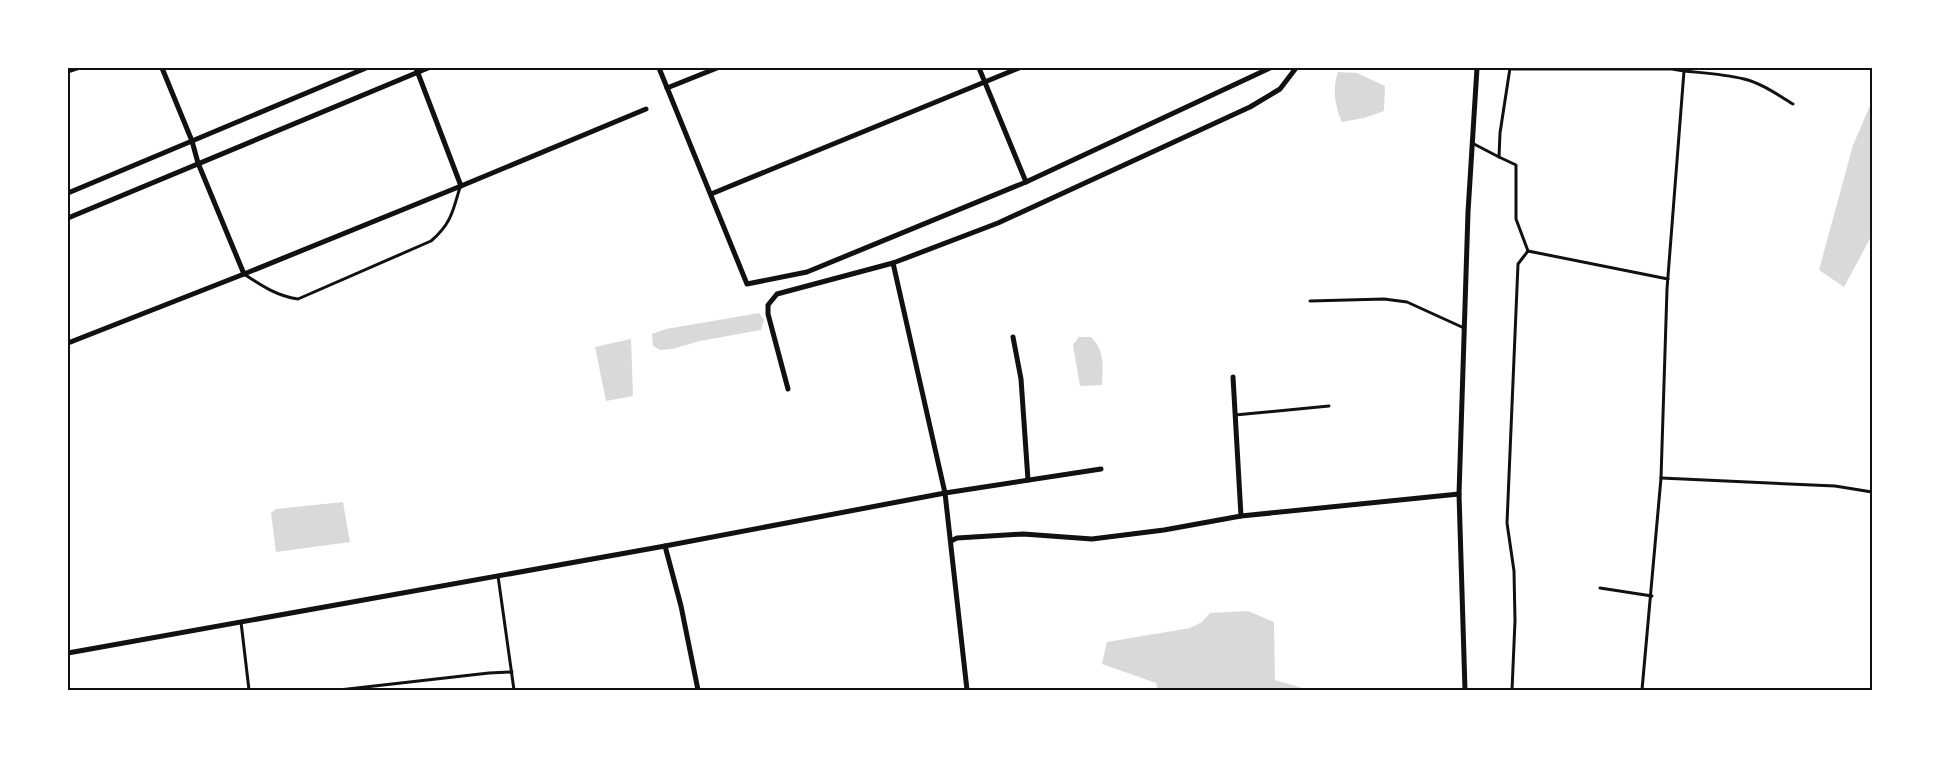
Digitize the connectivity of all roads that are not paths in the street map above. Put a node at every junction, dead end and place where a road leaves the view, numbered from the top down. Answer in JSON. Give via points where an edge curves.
{"nodes":[{"id":1,"x":77,"y":68,"type":"edge"},
{"id":2,"x":162,"y":68,"type":"edge"},
{"id":3,"x":366,"y":68,"type":"edge"},
{"id":4,"x":428,"y":68,"type":"edge"},
{"id":5,"x":659,"y":68,"type":"edge"},
{"id":6,"x":717,"y":68,"type":"edge"},
{"id":7,"x":979,"y":68,"type":"edge"},
{"id":8,"x":1019,"y":68,"type":"edge"},
{"id":9,"x":1270,"y":68,"type":"edge"},
{"id":10,"x":1296,"y":68,"type":"edge"},
{"id":11,"x":1477,"y":68,"type":"edge"},
{"id":12,"x":1510,"y":68,"type":"edge"},
{"id":13,"x":416,"y":70,"type":"edge"},
{"id":14,"x":68,"y":71,"type":"edge"},
{"id":15,"x":1684,"y":72,"type":"junction"},
{"id":16,"x":985,"y":82,"type":"junction"},
{"id":17,"x":667,"y":88,"type":"junction"},
{"id":18,"x":1793,"y":104,"type":"dead end"},
{"id":19,"x":646,"y":109,"type":"dead end"},
{"id":20,"x":192,"y":141,"type":"junction"},
{"id":21,"x":1471,"y":143,"type":"junction"},
{"id":22,"x":1499,"y":158,"type":"junction"},
{"id":23,"x":198,"y":163,"type":"junction"},
{"id":24,"x":1026,"y":182,"type":"junction"},
{"id":25,"x":460,"y":186,"type":"junction"},
{"id":26,"x":68,"y":193,"type":"edge"},
{"id":27,"x":711,"y":194,"type":"junction"},
{"id":28,"x":68,"y":218,"type":"edge"},
{"id":29,"x":1528,"y":252,"type":"junction"},
{"id":30,"x":893,"y":263,"type":"junction"},
{"id":31,"x":244,"y":274,"type":"junction"},
{"id":32,"x":1668,"y":279,"type":"junction"},
{"id":33,"x":1310,"y":301,"type":"dead end"},
{"id":34,"x":1464,"y":329,"type":"junction"},
{"id":35,"x":1013,"y":337,"type":"dead end"},
{"id":36,"x":68,"y":343,"type":"edge"},
{"id":37,"x":1233,"y":377,"type":"dead end"},
{"id":38,"x":788,"y":389,"type":"dead end"},
{"id":39,"x":1329,"y":406,"type":"dead end"},
{"id":40,"x":1234,"y":415,"type":"junction"},
{"id":41,"x":1101,"y":469,"type":"dead end"},
{"id":42,"x":1661,"y":478,"type":"junction"},
{"id":43,"x":1028,"y":480,"type":"junction"},
{"id":44,"x":1872,"y":492,"type":"edge"},
{"id":45,"x":945,"y":493,"type":"junction"},
{"id":46,"x":1459,"y":494,"type":"junction"},
{"id":47,"x":1240,"y":516,"type":"junction"},
{"id":48,"x":951,"y":541,"type":"junction"},
{"id":49,"x":665,"y":546,"type":"junction"},
{"id":50,"x":498,"y":576,"type":"junction"},
{"id":51,"x":1600,"y":588,"type":"dead end"},
{"id":52,"x":1652,"y":596,"type":"junction"},
{"id":53,"x":241,"y":622,"type":"junction"},
{"id":54,"x":68,"y":653,"type":"edge"},
{"id":55,"x":512,"y":672,"type":"junction"},
{"id":56,"x":250,"y":690,"type":"edge"},
{"id":57,"x":339,"y":690,"type":"edge"},
{"id":58,"x":514,"y":690,"type":"edge"},
{"id":59,"x":698,"y":690,"type":"edge"},
{"id":60,"x":967,"y":690,"type":"edge"},
{"id":61,"x":1465,"y":690,"type":"edge"},
{"id":62,"x":1512,"y":690,"type":"edge"},
{"id":63,"x":1642,"y":690,"type":"edge"}],
"edges":[{"from":1,"to":14,"type":"street"},
{"from":2,"to":20,"type":"street"},
{"from":3,"to":20,"type":"street"},
{"from":4,"to":13,"type":"street"},
{"from":5,"to":17,"type":"street"},
{"from":6,"to":17,"type":"street"},
{"from":7,"to":16,"type":"street"},
{"from":8,"to":16,"type":"street"},
{"from":9,"to":24,"type":"street"},
{"from":10,"to":30,"type":"street","via":[[1280,89],[1212,126],[998,223]]},
{"from":11,"to":21,"type":"street"},
{"from":12,"to":15,"type":"lane","via":[[1672,69]]},
{"from":12,"to":22,"type":"lane"},
{"from":13,"to":23,"type":"street"},
{"from":13,"to":25,"type":"street"},
{"from":15,"to":18,"type":"lane","via":[[1745,79]]},
{"from":15,"to":32,"type":"lane"},
{"from":16,"to":24,"type":"street"},
{"from":16,"to":27,"type":"street"},
{"from":17,"to":27,"type":"street"},
{"from":19,"to":25,"type":"street"},
{"from":20,"to":23,"type":"street"},
{"from":20,"to":26,"type":"street"},
{"from":21,"to":22,"type":"lane"},
{"from":21,"to":34,"type":"street"},
{"from":22,"to":29,"type":"lane","via":[[1516,165],[1516,219]]},
{"from":23,"to":28,"type":"street"},
{"from":23,"to":31,"type":"street"},
{"from":24,"to":27,"type":"street","via":[[807,272],[748,284]]},
{"from":25,"to":31,"type":"street"},
{"from":25,"to":31,"type":"lane","via":[[451,218],[431,241],[298,299],[284,297]]},
{"from":29,"to":32,"type":"lane"},
{"from":29,"to":62,"type":"lane","via":[[1518,264],[1510,438],[1507,523],[1514,571]]},
{"from":30,"to":38,"type":"street","via":[[777,294],[771,299],[768,314]]},
{"from":30,"to":45,"type":"street"},
{"from":31,"to":36,"type":"street"},
{"from":32,"to":42,"type":"lane"},
{"from":33,"to":34,"type":"lane","via":[[1384,299],[1407,302]]},
{"from":34,"to":46,"type":"street"},
{"from":35,"to":43,"type":"street","via":[[1021,380]]},
{"from":37,"to":40,"type":"street"},
{"from":39,"to":40,"type":"lane"},
{"from":40,"to":47,"type":"street"},
{"from":41,"to":43,"type":"street"},
{"from":42,"to":44,"type":"lane","via":[[1834,486]]},
{"from":42,"to":52,"type":"lane"},
{"from":43,"to":45,"type":"street"},
{"from":45,"to":48,"type":"street"},
{"from":45,"to":49,"type":"street"},
{"from":46,"to":47,"type":"street"},
{"from":46,"to":61,"type":"street"},
{"from":47,"to":48,"type":"street","via":[[1092,539],[1023,534]]},
{"from":48,"to":60,"type":"street"},
{"from":49,"to":50,"type":"street"},
{"from":49,"to":59,"type":"street"},
{"from":50,"to":53,"type":"street"},
{"from":50,"to":55,"type":"lane"},
{"from":51,"to":52,"type":"lane"},
{"from":52,"to":63,"type":"lane"},
{"from":53,"to":54,"type":"street"},
{"from":53,"to":56,"type":"lane"},
{"from":55,"to":57,"type":"lane"},
{"from":55,"to":58,"type":"lane"}]}
